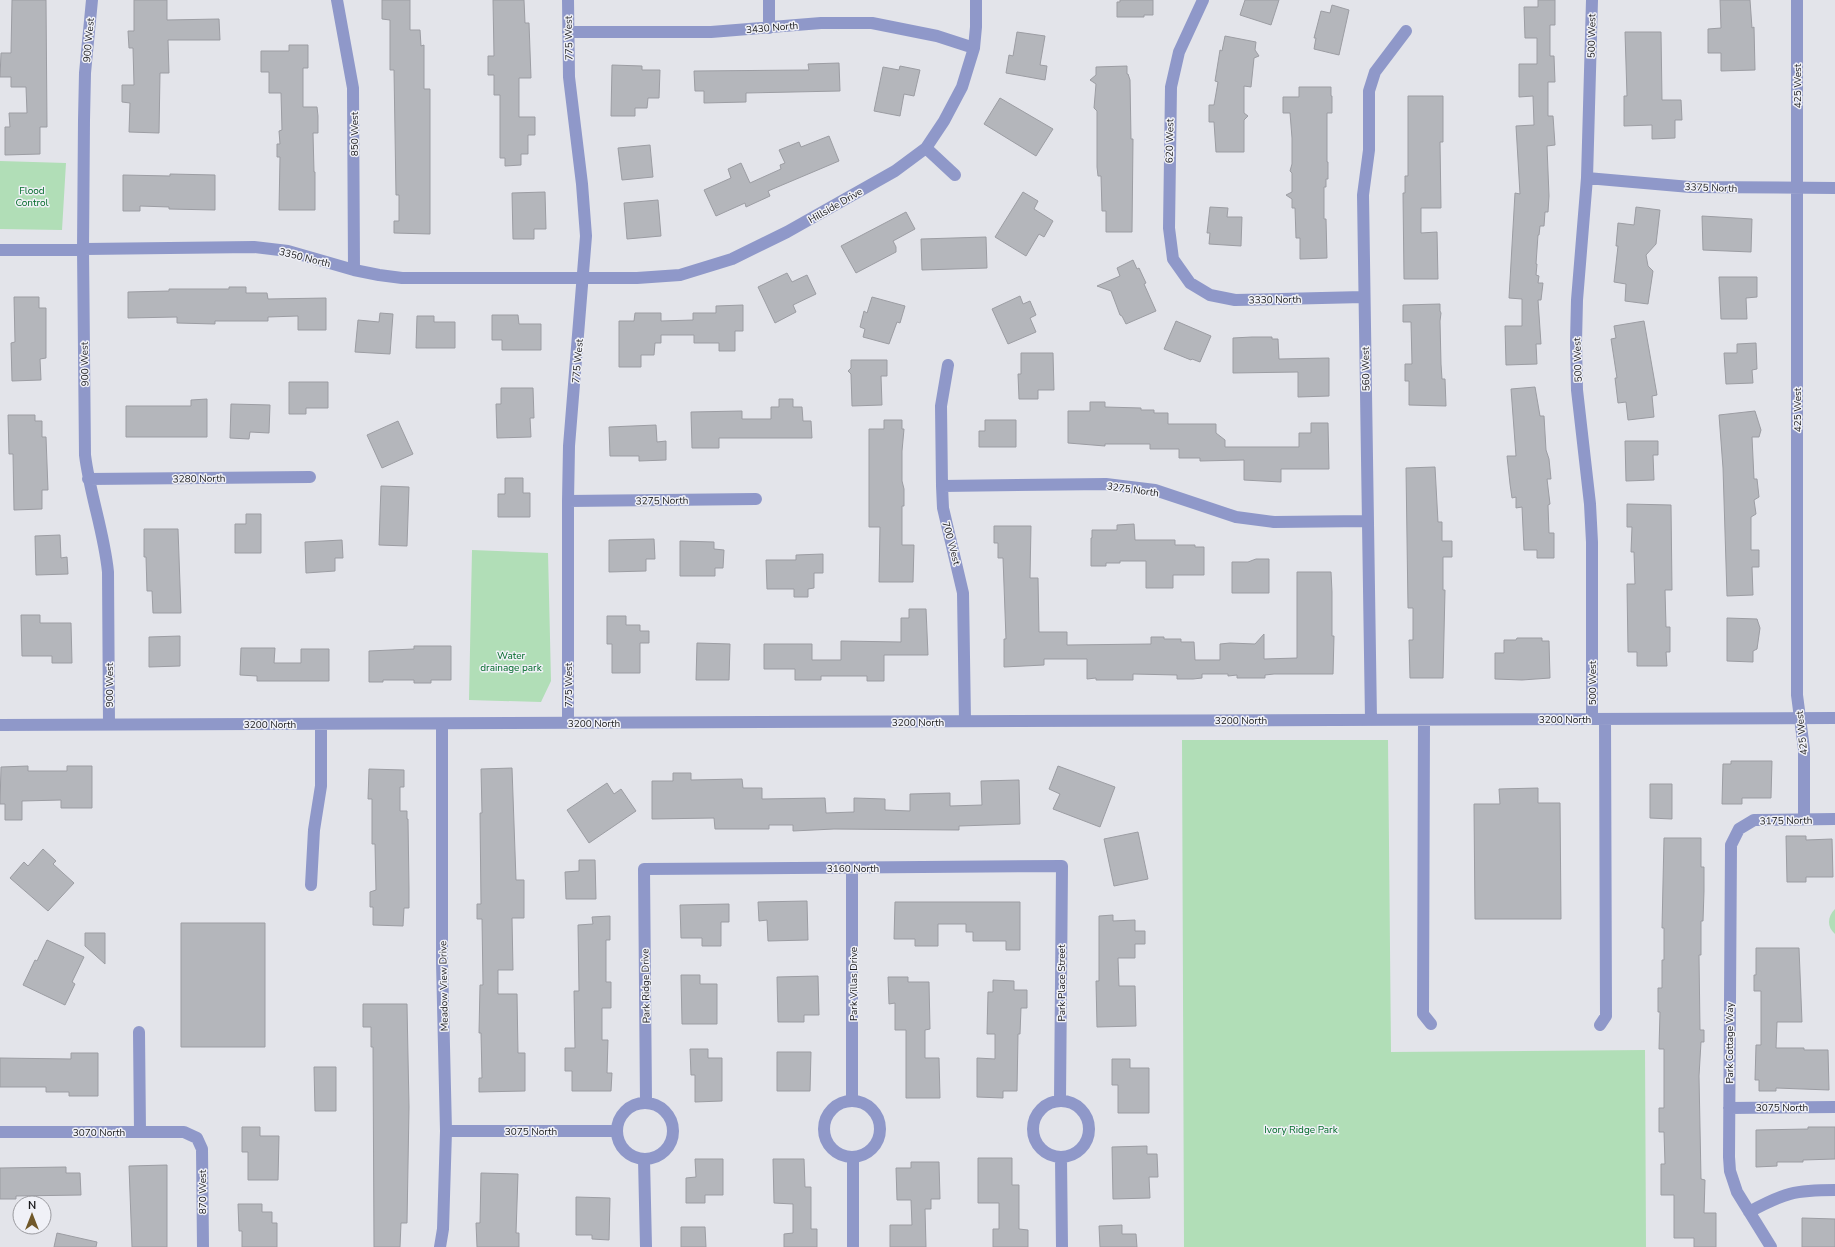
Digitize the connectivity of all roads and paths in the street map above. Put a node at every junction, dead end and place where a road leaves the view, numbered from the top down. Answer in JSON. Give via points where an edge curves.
{"nodes":[{"id":1,"x":92,"y":0,"type":"edge"},
{"id":2,"x":336,"y":0,"type":"edge"},
{"id":3,"x":568,"y":0,"type":"edge"},
{"id":4,"x":769,"y":0,"type":"edge"},
{"id":5,"x":976,"y":0,"type":"edge"},
{"id":6,"x":1202,"y":0,"type":"edge"},
{"id":7,"x":1592,"y":0,"type":"edge"},
{"id":8,"x":1797,"y":0,"type":"edge"},
{"id":9,"x":769,"y":28,"type":"junction"},
{"id":10,"x":1406,"y":31,"type":"dead end"},
{"id":11,"x":568,"y":32,"type":"junction"},
{"id":12,"x":974,"y":48,"type":"junction"},
{"id":13,"x":926,"y":148,"type":"junction"},
{"id":14,"x":955,"y":175,"type":"dead end"},
{"id":15,"x":1587,"y":178,"type":"junction"},
{"id":16,"x":1797,"y":188,"type":"junction"},
{"id":17,"x":1835,"y":188,"type":"edge"},
{"id":18,"x":83,"y":249,"type":"junction"},
{"id":19,"x":0,"y":250,"type":"edge"},
{"id":20,"x":354,"y":270,"type":"junction"},
{"id":21,"x":584,"y":279,"type":"junction"},
{"id":22,"x":1190,"y":282,"type":"joint"},
{"id":23,"x":1363,"y":297,"type":"junction"},
{"id":24,"x":948,"y":365,"type":"dead end"},
{"id":25,"x":310,"y":477,"type":"dead end"},
{"id":26,"x":88,"y":479,"type":"junction"},
{"id":27,"x":942,"y":486,"type":"junction"},
{"id":28,"x":756,"y":499,"type":"dead end"},
{"id":29,"x":568,"y":501,"type":"junction"},
{"id":30,"x":1367,"y":521,"type":"junction"},
{"id":31,"x":1800,"y":718,"type":"junction"},
{"id":32,"x":1835,"y":718,"type":"edge"},
{"id":33,"x":1592,"y":719,"type":"junction"},
{"id":34,"x":1605,"y":719,"type":"junction"},
{"id":35,"x":1371,"y":720,"type":"junction"},
{"id":36,"x":1424,"y":720,"type":"junction"},
{"id":37,"x":964,"y":722,"type":"junction"},
{"id":38,"x":568,"y":723,"type":"junction"},
{"id":39,"x":321,"y":724,"type":"junction"},
{"id":40,"x":442,"y":724,"type":"junction"},
{"id":41,"x":109,"y":725,"type":"junction"},
{"id":42,"x":0,"y":726,"type":"edge"},
{"id":43,"x":1804,"y":819,"type":"junction"},
{"id":44,"x":1835,"y":819,"type":"edge"},
{"id":45,"x":1739,"y":829,"type":"joint"},
{"id":46,"x":1062,"y":866,"type":"joint"},
{"id":47,"x":852,"y":868,"type":"junction"},
{"id":48,"x":644,"y":869,"type":"joint"},
{"id":49,"x":311,"y":885,"type":"dead end"},
{"id":50,"x":1431,"y":1024,"type":"dead end"},
{"id":51,"x":1600,"y":1025,"type":"dead end"},
{"id":52,"x":139,"y":1032,"type":"dead end"},
{"id":53,"x":852,"y":1100,"type":"junction"},
{"id":54,"x":1060,"y":1100,"type":"junction"},
{"id":55,"x":646,"y":1102,"type":"junction"},
{"id":56,"x":1835,"y":1107,"type":"edge"},
{"id":57,"x":1729,"y":1108,"type":"junction"},
{"id":58,"x":446,"y":1131,"type":"junction"},
{"id":59,"x":616,"y":1131,"type":"junction"},
{"id":60,"x":0,"y":1132,"type":"edge"},
{"id":61,"x":140,"y":1132,"type":"junction"},
{"id":62,"x":197,"y":1138,"type":"joint"},
{"id":63,"x":853,"y":1157,"type":"junction"},
{"id":64,"x":1061,"y":1158,"type":"junction"},
{"id":65,"x":644,"y":1159,"type":"junction"},
{"id":66,"x":1835,"y":1190,"type":"edge"},
{"id":67,"x":1749,"y":1212,"type":"junction"},
{"id":68,"x":203,"y":1247,"type":"edge"},
{"id":69,"x":440,"y":1247,"type":"edge"},
{"id":70,"x":646,"y":1247,"type":"edge"},
{"id":71,"x":853,"y":1247,"type":"edge"},
{"id":72,"x":1062,"y":1247,"type":"edge"},
{"id":73,"x":1771,"y":1247,"type":"edge"}],
"edges":[{"from":1,"to":18,"type":"street","name":"900 West","via":[[85,88]]},
{"from":2,"to":20,"type":"street","name":"850 West","via":[[353,88]]},
{"from":3,"to":11,"type":"street","name":"775 West"},
{"from":4,"to":9,"type":"street"},
{"from":5,"to":12,"type":"street","name":"Hillside Drive"},
{"from":6,"to":22,"type":"street","name":"620 West","via":[[1179,52],[1171,87],[1169,228],[1173,259]]},
{"from":7,"to":15,"type":"street","name":"500 West"},
{"from":8,"to":16,"type":"street","name":"425 West"},
{"from":9,"to":11,"type":"street","name":"3430 North","via":[[711,32]]},
{"from":9,"to":12,"type":"street","name":"3430 North","via":[[821,23],[872,23],[937,36]]},
{"from":10,"to":23,"type":"street","name":"560 West","via":[[1375,72],[1369,91],[1369,150],[1363,195]]},
{"from":11,"to":21,"type":"street","name":"775 West","via":[[569,77],[586,229]]},
{"from":12,"to":13,"type":"street","name":"Hillside Drive","via":[[962,87]]},
{"from":13,"to":14,"type":"street"},
{"from":13,"to":21,"type":"street","name":"Hillside Drive","via":[[895,171],[787,232],[732,259],[680,274]]},
{"from":15,"to":16,"type":"street","name":"3375 North","via":[[1690,187]]},
{"from":15,"to":33,"type":"street","name":"500 West","via":[[1576,342],[1577,390],[1592,542]]},
{"from":16,"to":17,"type":"street","name":"3375 North"},
{"from":16,"to":31,"type":"street","name":"425 West","via":[[1797,695]]},
{"from":18,"to":19,"type":"street","name":"3350 North"},
{"from":18,"to":20,"type":"street","name":"3350 North","via":[[254,247],[288,251]]},
{"from":18,"to":26,"type":"street","name":"900 West"},
{"from":20,"to":21,"type":"street","name":"3350 North","via":[[402,278]]},
{"from":21,"to":29,"type":"street","name":"775 West","via":[[569,446]]},
{"from":22,"to":23,"type":"street","name":"3330 North","via":[[1210,295],[1235,300]]},
{"from":23,"to":30,"type":"street","name":"560 West"},
{"from":24,"to":27,"type":"street","name":"700 West","via":[[941,406]]},
{"from":25,"to":26,"type":"street","name":"3280 North"},
{"from":26,"to":41,"type":"street","name":"900 West","via":[[106,550],[108,572]]},
{"from":27,"to":30,"type":"street","name":"3275 North","via":[[1106,484],[1155,490],[1236,517],[1274,522]]},
{"from":27,"to":37,"type":"street","name":"700 West","via":[[943,508],[963,593]]},
{"from":28,"to":29,"type":"street","name":"3275 North"},
{"from":29,"to":38,"type":"street","name":"775 West"},
{"from":30,"to":35,"type":"street","name":"560 West"},
{"from":31,"to":32,"type":"street","name":"3200 North"},
{"from":31,"to":34,"type":"street","name":"3200 North"},
{"from":31,"to":43,"type":"street","name":"425 West","via":[[1804,749]]},
{"from":33,"to":34,"type":"street","name":"3200 North"},
{"from":33,"to":36,"type":"street","name":"3200 North"},
{"from":34,"to":51,"type":"street","via":[[1606,1016]]},
{"from":35,"to":36,"type":"street","name":"3200 North"},
{"from":35,"to":37,"type":"street","name":"3200 North"},
{"from":36,"to":50,"type":"street","via":[[1423,1014]]},
{"from":37,"to":38,"type":"street","name":"3200 North"},
{"from":38,"to":40,"type":"street","name":"3200 North"},
{"from":39,"to":40,"type":"street","name":"3200 North"},
{"from":39,"to":41,"type":"street","name":"3200 North"},
{"from":39,"to":49,"type":"street","via":[[321,786],[314,830]]},
{"from":40,"to":58,"type":"street","name":"Meadow View Drive","via":[[442,962]]},
{"from":41,"to":42,"type":"street","name":"3200 North"},
{"from":43,"to":44,"type":"street","name":"3175 North"},
{"from":43,"to":45,"type":"street","name":"3175 North","via":[[1754,820]]},
{"from":45,"to":57,"type":"street","name":"Park Cottage Way","via":[[1731,844],[1730,853]]},
{"from":46,"to":47,"type":"street","name":"3160 North"},
{"from":46,"to":54,"type":"street","name":"Park Place Street"},
{"from":47,"to":48,"type":"street","name":"3160 North"},
{"from":47,"to":53,"type":"street","name":"Park Villas Drive"},
{"from":48,"to":55,"type":"street","name":"Park Ridge Drive"},
{"from":52,"to":61,"type":"street"},
{"from":53,"to":63,"type":"street","via":[[867,1104],[872,1109],[880,1121],[881,1129],[872,1149]]},
{"from":53,"to":63,"type":"street","via":[[831,1110],[825,1121],[824,1133],[826,1141],[837,1153]]},
{"from":54,"to":64,"type":"street","via":[[1039,1111],[1035,1118],[1033,1134],[1035,1141],[1046,1153]]},
{"from":54,"to":64,"type":"street","via":[[1080,1107],[1088,1118],[1090,1132],[1080,1150]]},
{"from":55,"to":59,"type":"street","via":[[625,1110],[620,1116]]},
{"from":55,"to":65,"type":"street","via":[[664,1110],[673,1127],[666,1150],[652,1158]]},
{"from":56,"to":57,"type":"street","name":"3075 North"},
{"from":57,"to":67,"type":"street","name":"Park Cottage Way","via":[[1730,1171],[1737,1192]]},
{"from":58,"to":59,"type":"street","name":"3075 North"},
{"from":58,"to":69,"type":"street","name":"Meadow View Drive","via":[[443,1229]]},
{"from":59,"to":65,"type":"street","via":[[625,1150],[636,1158]]},
{"from":60,"to":61,"type":"street","name":"3070 North"},
{"from":61,"to":62,"type":"street","name":"3070 North","via":[[184,1132]]},
{"from":62,"to":68,"type":"street","name":"870 West","via":[[202,1149]]},
{"from":63,"to":71,"type":"street"},
{"from":64,"to":72,"type":"street"},
{"from":65,"to":70,"type":"street"},
{"from":66,"to":67,"type":"street","via":[[1805,1190],[1786,1194]]},
{"from":67,"to":73,"type":"street","name":"Park Cottage Way"}]}
